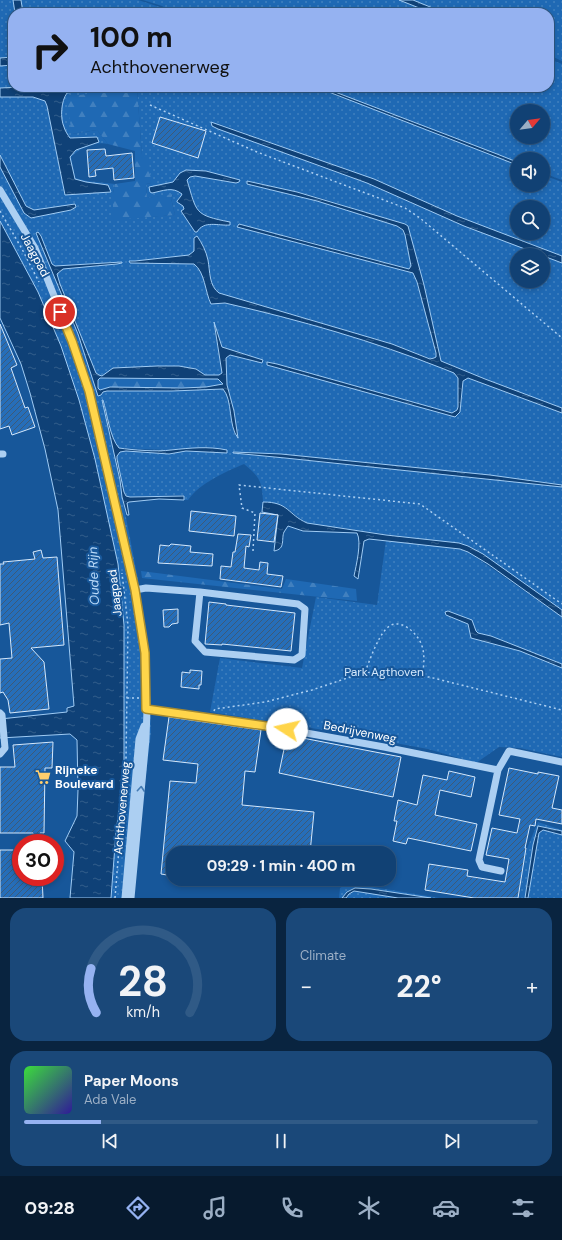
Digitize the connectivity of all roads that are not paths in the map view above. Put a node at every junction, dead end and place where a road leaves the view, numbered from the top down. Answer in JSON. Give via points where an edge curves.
{"nodes":[{"id":1,"x":0,"y":190,"type":"edge"},
{"id":2,"x":135,"y":590,"type":"junction"},
{"id":3,"x":200,"y":592,"type":"junction"},
{"id":4,"x":146,"y":709,"type":"junction"},
{"id":5,"x":0,"y":713,"type":"edge"},
{"id":6,"x":146,"y":720,"type":"junction"},
{"id":7,"x":0,"y":754,"type":"edge"},
{"id":8,"x":562,"y":762,"type":"edge"},
{"id":9,"x":498,"y":770,"type":"junction"},
{"id":10,"x":501,"y":871,"type":"dead end"},
{"id":11,"x":125,"y":898,"type":"edge"},
{"id":12,"x":131,"y":898,"type":"edge"}],
"edges":[{"from":1,"to":2,"type":"street","name":"Achthovenerweg","via":[[35,248],[89,391]]},
{"from":2,"to":3,"type":"street","via":[[146,588]]},
{"from":2,"to":4,"type":"street","name":"Achthovenerweg","via":[[145,653]]},
{"from":3,"to":3,"type":"street","via":[[298,604],[305,610],[302,655],[294,660],[205,652],[195,642]]},
{"from":4,"to":6,"type":"street","name":"Achthovenerweg"},
{"from":4,"to":9,"type":"street","name":"Bedrijvenweg","via":[[273,727]]},
{"from":5,"to":7,"type":"street","via":[[5,748]]},
{"from":6,"to":11,"type":"street","name":"Achthovenerweg","via":[[139,739]]},
{"from":12,"to":6,"type":"street","name":"Achthovenerweg","one_way":true},
{"from":8,"to":9,"type":"street","via":[[509,751]]},
{"from":9,"to":10,"type":"street","via":[[479,860],[482,867]]}]}
